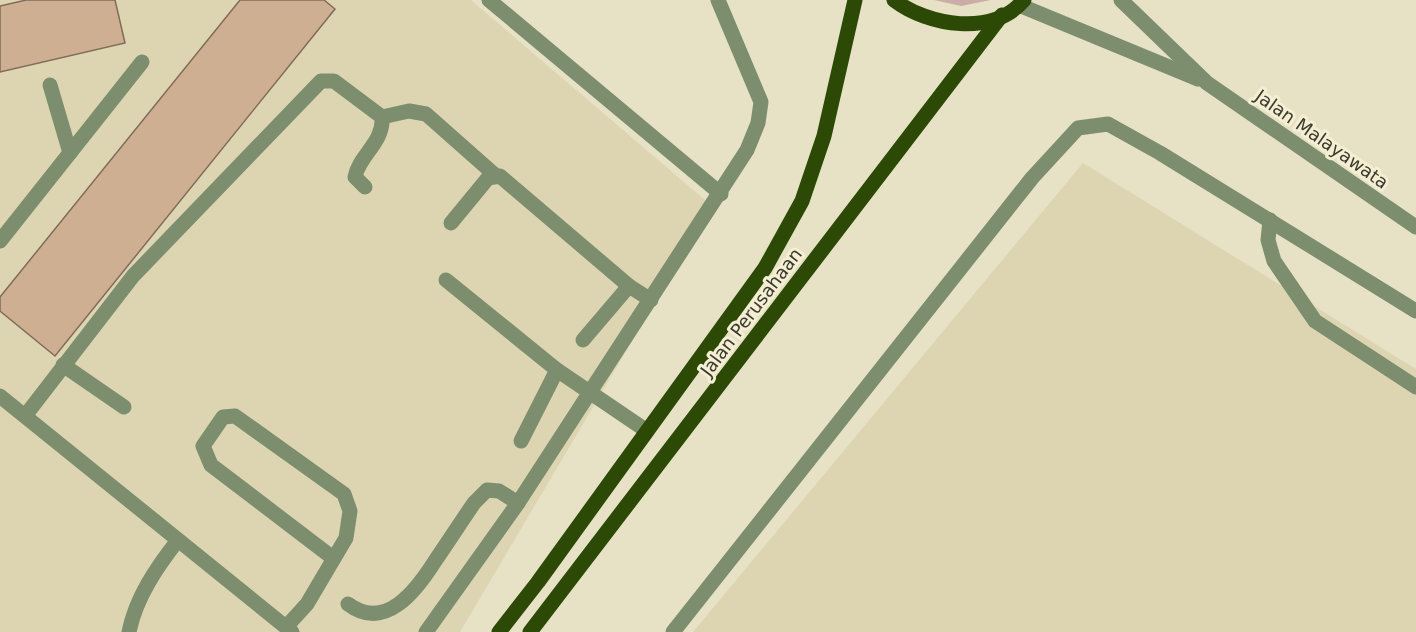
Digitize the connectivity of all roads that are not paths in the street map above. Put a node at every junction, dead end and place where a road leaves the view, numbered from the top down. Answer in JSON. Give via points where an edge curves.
{"nodes":[{"id":1,"x":489,"y":0,"type":"edge"},
{"id":2,"x":718,"y":0,"type":"edge"},
{"id":3,"x":855,"y":0,"type":"edge"},
{"id":4,"x":894,"y":0,"type":"edge"},
{"id":5,"x":1121,"y":0,"type":"edge"},
{"id":6,"x":1022,"y":3,"type":"edge"},
{"id":7,"x":1002,"y":15,"type":"junction"},
{"id":8,"x":142,"y":62,"type":"dead end"},
{"id":9,"x":1207,"y":83,"type":"junction"},
{"id":10,"x":50,"y":85,"type":"dead end"},
{"id":11,"x":382,"y":117,"type":"junction"},
{"id":12,"x":70,"y":153,"type":"junction"},
{"id":13,"x":495,"y":175,"type":"junction"},
{"id":14,"x":365,"y":187,"type":"dead end"},
{"id":15,"x":721,"y":194,"type":"junction"},
{"id":16,"x":1270,"y":220,"type":"junction"},
{"id":17,"x":451,"y":223,"type":"dead end"},
{"id":18,"x":1416,"y":227,"type":"edge"},
{"id":19,"x":0,"y":241,"type":"edge"},
{"id":20,"x":447,"y":280,"type":"dead end"},
{"id":21,"x":629,"y":286,"type":"junction"},
{"id":22,"x":651,"y":300,"type":"junction"},
{"id":23,"x":1416,"y":311,"type":"edge"},
{"id":24,"x":584,"y":340,"type":"dead end"},
{"id":25,"x":63,"y":365,"type":"junction"},
{"id":26,"x":557,"y":370,"type":"junction"},
{"id":27,"x":1416,"y":387,"type":"edge"},
{"id":28,"x":590,"y":392,"type":"junction"},
{"id":29,"x":0,"y":396,"type":"edge"},
{"id":30,"x":124,"y":407,"type":"dead end"},
{"id":31,"x":25,"y":416,"type":"junction"},
{"id":32,"x":647,"y":431,"type":"junction"},
{"id":33,"x":522,"y":441,"type":"dead end"},
{"id":34,"x":518,"y":504,"type":"junction"},
{"id":35,"x":178,"y":540,"type":"junction"},
{"id":36,"x":333,"y":558,"type":"junction"},
{"id":37,"x":348,"y":604,"type":"dead end"},
{"id":38,"x":289,"y":630,"type":"edge"},
{"id":39,"x":129,"y":632,"type":"edge"},
{"id":40,"x":426,"y":632,"type":"edge"},
{"id":41,"x":499,"y":632,"type":"edge"},
{"id":42,"x":530,"y":632,"type":"edge"},
{"id":43,"x":673,"y":632,"type":"edge"}],
"edges":[{"from":1,"to":15,"type":"street"},
{"from":2,"to":15,"type":"street","via":[[761,102],[747,150]]},
{"from":3,"to":32,"type":"main road","name":"Jalan Perusahaan","via":[[825,136],[802,201],[765,268]]},
{"from":4,"to":7,"type":"main road","via":[[919,16],[946,24],[975,23]]},
{"from":5,"to":9,"type":"street","name":"Jalan Malayawata"},
{"from":6,"to":7,"type":"main road"},
{"from":6,"to":9,"type":"street","name":"Jalan Malayawata"},
{"from":7,"to":42,"type":"main road","name":"Jalan Perusahaan"},
{"from":8,"to":12,"type":"street"},
{"from":9,"to":18,"type":"street","name":"Jalan Malayawata"},
{"from":10,"to":12,"type":"street"},
{"from":11,"to":13,"type":"street","via":[[409,111],[426,114]]},
{"from":11,"to":14,"type":"street","via":[[376,143],[357,170],[356,177]]},
{"from":11,"to":25,"type":"street","via":[[334,81],[321,81],[134,276]]},
{"from":12,"to":19,"type":"street"},
{"from":13,"to":17,"type":"street","via":[[480,186]]},
{"from":13,"to":21,"type":"street","via":[[507,180]]},
{"from":15,"to":22,"type":"street"},
{"from":16,"to":23,"type":"street"},
{"from":16,"to":27,"type":"street","via":[[1268,240],[1274,261],[1315,321]]},
{"from":16,"to":43,"type":"street","via":[[1108,124],[1078,128],[1032,178]]},
{"from":20,"to":26,"type":"street"},
{"from":21,"to":22,"type":"street"},
{"from":21,"to":24,"type":"street"},
{"from":22,"to":28,"type":"street"},
{"from":25,"to":30,"type":"street"},
{"from":25,"to":31,"type":"street"},
{"from":26,"to":28,"type":"street"},
{"from":26,"to":33,"type":"street"},
{"from":28,"to":32,"type":"street"},
{"from":28,"to":34,"type":"street"},
{"from":29,"to":31,"type":"street"},
{"from":31,"to":35,"type":"street"},
{"from":32,"to":41,"type":"main road","name":"Jalan Perusahaan"},
{"from":34,"to":37,"type":"street","via":[[499,491],[487,490],[474,503],[407,604],[390,617],[374,620],[358,615]]},
{"from":34,"to":40,"type":"street"},
{"from":35,"to":38,"type":"street"},
{"from":35,"to":39,"type":"street","via":[[159,564],[133,613]]},
{"from":36,"to":36,"type":"street","via":[[349,525],[350,511],[344,494],[235,416],[223,417],[203,446],[211,465]]},
{"from":36,"to":38,"type":"street"}]}
